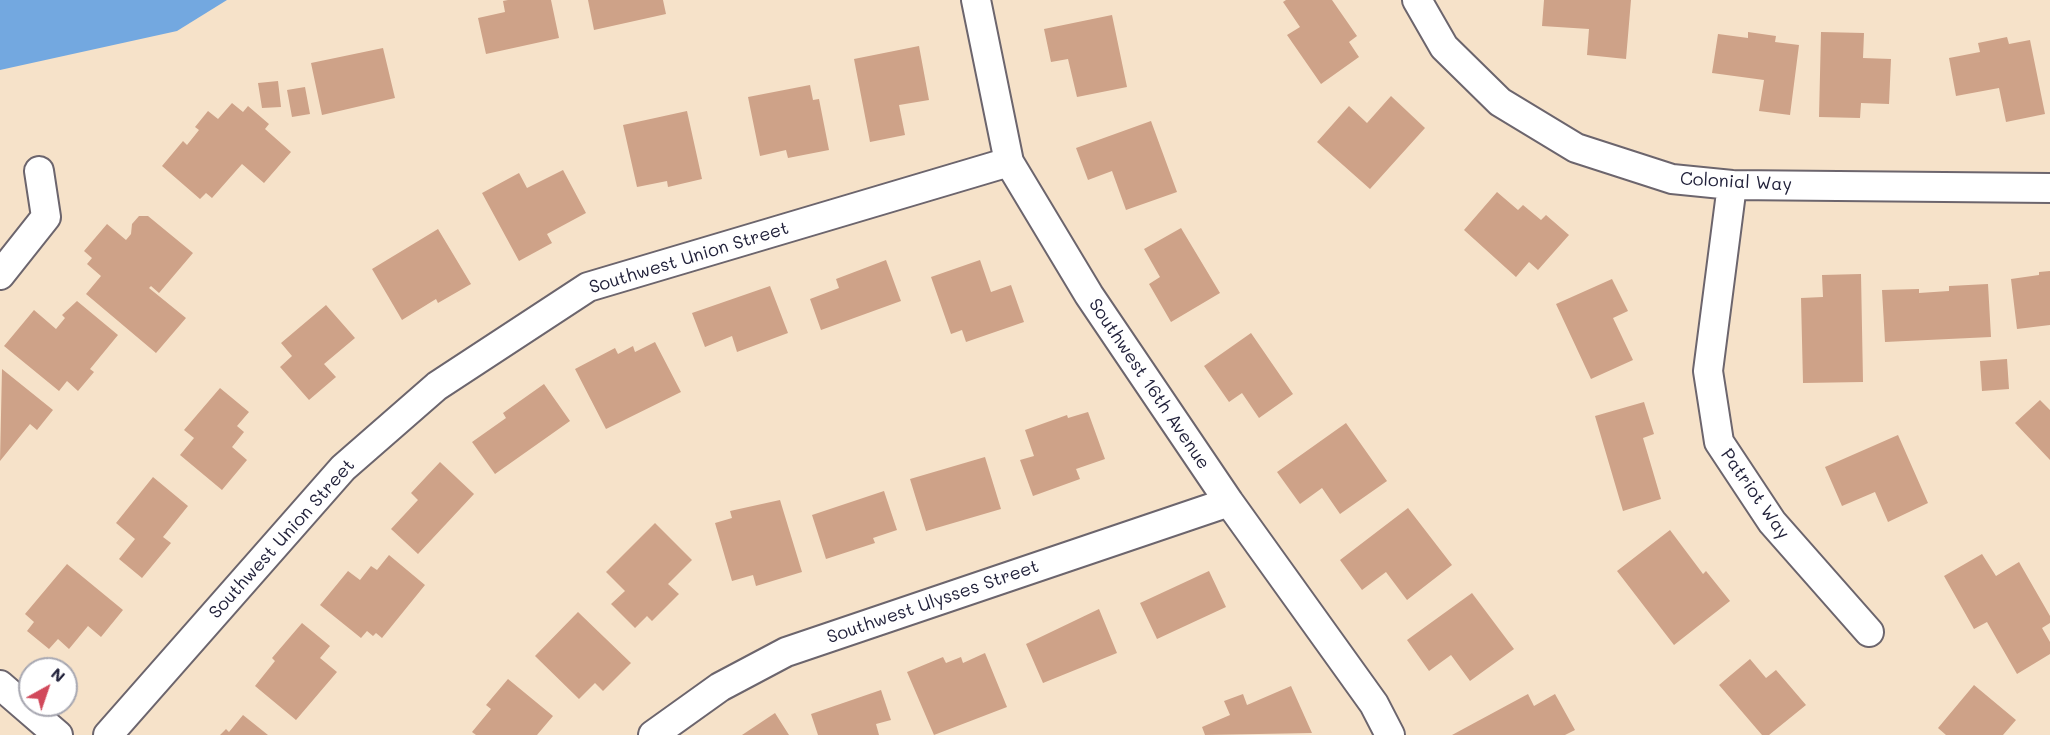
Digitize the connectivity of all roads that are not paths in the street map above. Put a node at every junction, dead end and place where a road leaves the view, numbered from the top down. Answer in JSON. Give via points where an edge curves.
{"nodes":[{"id":1,"x":976,"y":0,"type":"edge"},
{"id":2,"x":1417,"y":0,"type":"edge"},
{"id":3,"x":1009,"y":162,"type":"junction"},
{"id":4,"x":39,"y":171,"type":"dead end"},
{"id":5,"x":1732,"y":185,"type":"junction"},
{"id":6,"x":2050,"y":188,"type":"edge"},
{"id":7,"x":0,"y":275,"type":"edge"},
{"id":8,"x":1229,"y":502,"type":"junction"},
{"id":9,"x":1869,"y":632,"type":"dead end"},
{"id":10,"x":0,"y":685,"type":"edge"},
{"id":11,"x":58,"y":735,"type":"edge"},
{"id":12,"x":108,"y":735,"type":"edge"},
{"id":13,"x":653,"y":735,"type":"edge"},
{"id":14,"x":1390,"y":735,"type":"edge"}],
"edges":[{"from":1,"to":3,"type":"street","name":"Southwest 16th Avenue"},
{"from":2,"to":5,"type":"street","name":"Colonial Way","via":[[1444,47],[1500,102],[1576,148],[1672,179]]},
{"from":3,"to":8,"type":"street","name":"Southwest 16th Avenue","via":[[1089,295]]},
{"from":3,"to":12,"type":"street","name":"Southwest Union Street","via":[[588,287],[437,386],[343,468]]},
{"from":4,"to":7,"type":"street","via":[[46,217]]},
{"from":5,"to":6,"type":"street","name":"Colonial Way"},
{"from":5,"to":9,"type":"street","name":"Patriot Way","via":[[1708,371],[1719,442],[1772,522]]},
{"from":8,"to":13,"type":"street","name":"Southwest Ulysses Street","via":[[786,652],[720,687]]},
{"from":8,"to":14,"type":"street","name":"Southwest 16th Avenue","via":[[1374,704]]},
{"from":10,"to":11,"type":"street"}]}
